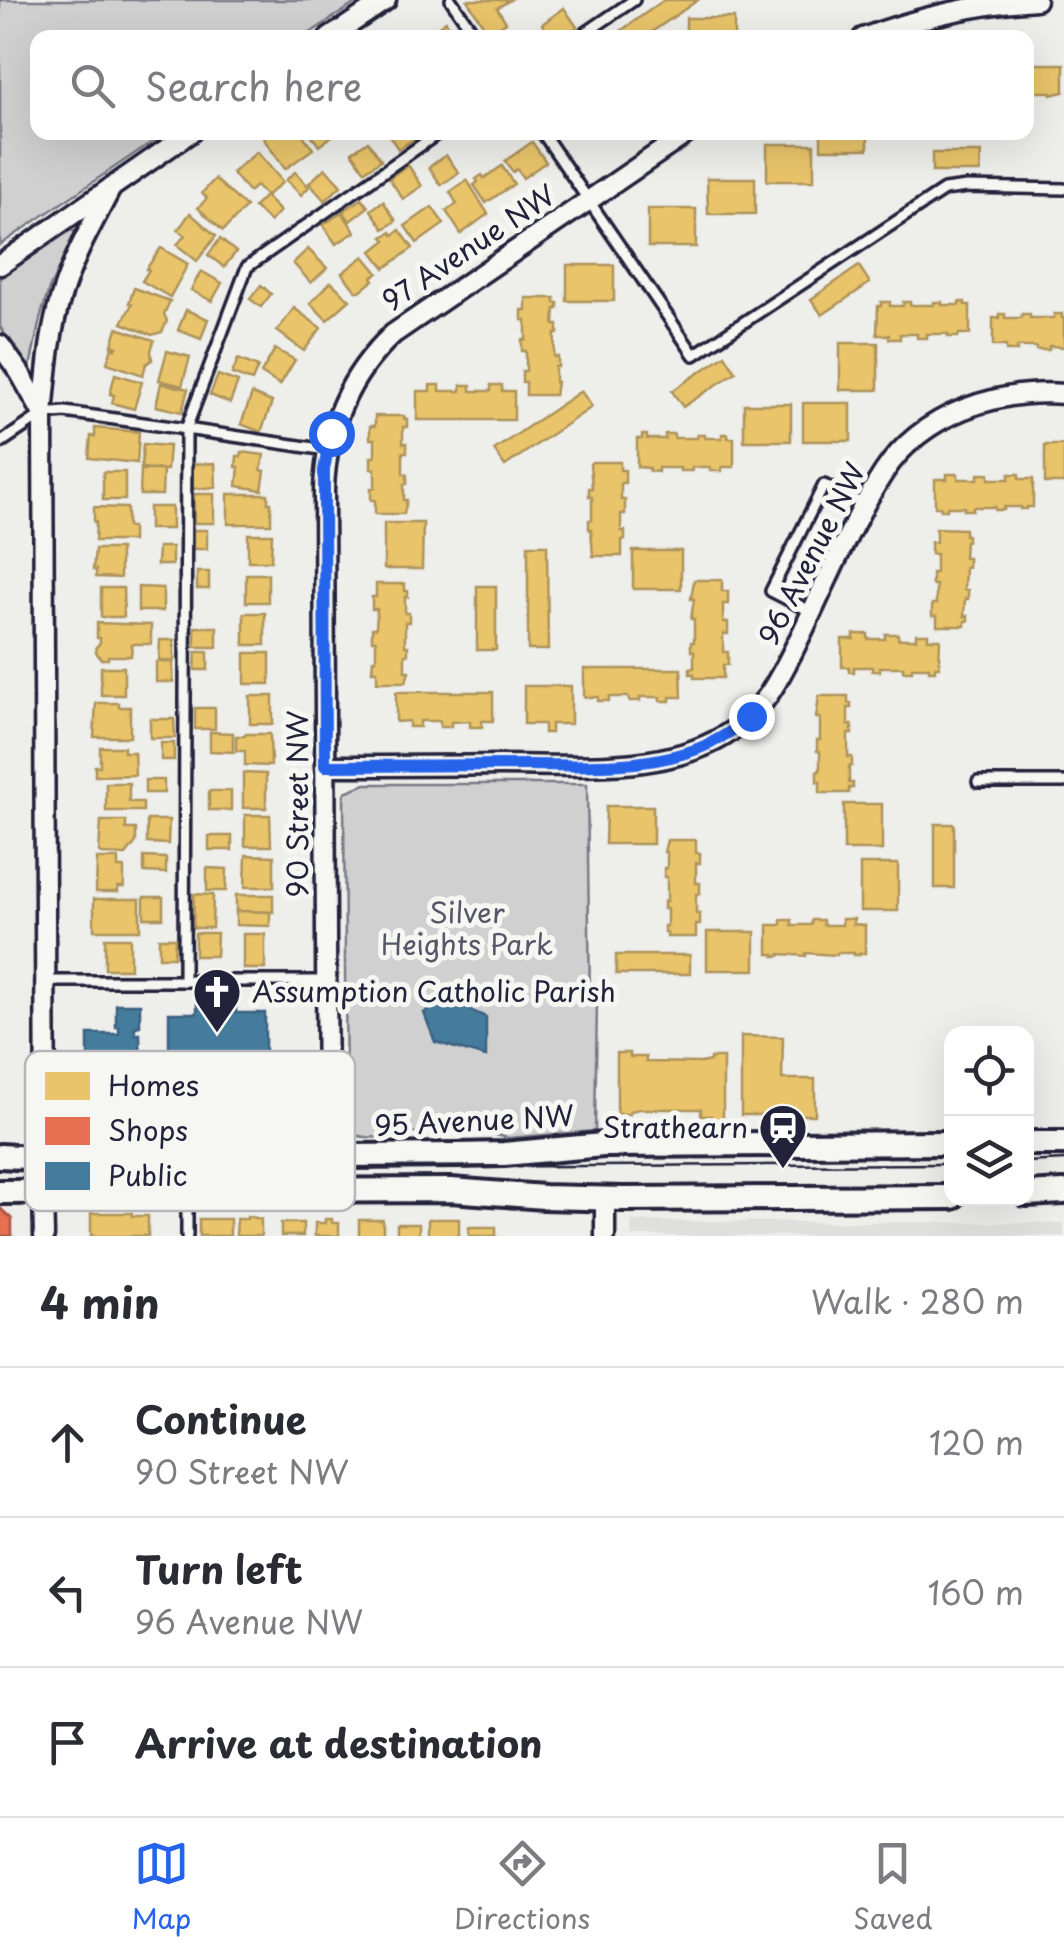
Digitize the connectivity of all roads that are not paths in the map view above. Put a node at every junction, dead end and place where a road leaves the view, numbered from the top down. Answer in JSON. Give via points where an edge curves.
{"nodes":[{"id":1,"x":386,"y":0,"type":"edge"},
{"id":2,"x":451,"y":0,"type":"edge"},
{"id":3,"x":634,"y":0,"type":"edge"},
{"id":4,"x":1036,"y":0,"type":"edge"},
{"id":5,"x":341,"y":30,"type":"edge"},
{"id":6,"x":472,"y":30,"type":"edge"},
{"id":7,"x":590,"y":30,"type":"edge"},
{"id":8,"x":883,"y":30,"type":"edge"},
{"id":9,"x":180,"y":140,"type":"edge"},
{"id":10,"x":429,"y":140,"type":"edge"},
{"id":11,"x":548,"y":140,"type":"edge"},
{"id":12,"x":677,"y":140,"type":"edge"},
{"id":13,"x":1064,"y":189,"type":"edge"},
{"id":14,"x":110,"y":190,"type":"junction"},
{"id":15,"x":589,"y":200,"type":"junction"},
{"id":16,"x":0,"y":265,"type":"edge"},
{"id":17,"x":0,"y":346,"type":"edge"},
{"id":18,"x":1064,"y":394,"type":"edge"},
{"id":19,"x":43,"y":414,"type":"junction"},
{"id":20,"x":186,"y":429,"type":"junction"},
{"id":21,"x":0,"y":443,"type":"edge"},
{"id":22,"x":327,"y":450,"type":"junction"},
{"id":23,"x":865,"y":505,"type":"junction"},
{"id":24,"x":812,"y":612,"type":"junction"},
{"id":25,"x":325,"y":766,"type":"junction"},
{"id":26,"x":978,"y":782,"type":"dead end"},
{"id":27,"x":1064,"y":782,"type":"edge"},
{"id":28,"x":46,"y":980,"type":"junction"},
{"id":29,"x":184,"y":980,"type":"junction"},
{"id":30,"x":325,"y":980,"type":"junction"},
{"id":31,"x":46,"y":1051,"type":"edge"},
{"id":32,"x":326,"y":1051,"type":"edge"},
{"id":33,"x":944,"y":1143,"type":"edge"},
{"id":34,"x":1034,"y":1143,"type":"edge"},
{"id":35,"x":1064,"y":1143,"type":"edge"},
{"id":36,"x":0,"y":1156,"type":"edge"},
{"id":37,"x":355,"y":1157,"type":"edge"},
{"id":38,"x":25,"y":1158,"type":"edge"},
{"id":39,"x":355,"y":1190,"type":"edge"},
{"id":40,"x":1064,"y":1192,"type":"edge"},
{"id":41,"x":1034,"y":1194,"type":"edge"},
{"id":42,"x":944,"y":1197,"type":"edge"},
{"id":43,"x":605,"y":1198,"type":"junction"},
{"id":44,"x":604,"y":1236,"type":"edge"}],
"edges":[{"from":1,"to":5,"type":"street"},
{"from":2,"to":6,"type":"lane"},
{"from":3,"to":7,"type":"lane"},
{"from":4,"to":8,"type":"street","via":[[966,8]]},
{"from":9,"to":14,"type":"street"},
{"from":10,"to":20,"type":"lane","via":[[247,267]]},
{"from":11,"to":15,"type":"lane"},
{"from":12,"to":15,"type":"street","name":"97 Avenue NW"},
{"from":13,"to":15,"type":"lane","via":[[944,190],[694,355]]},
{"from":14,"to":16,"type":"street"},
{"from":14,"to":19,"type":"street","via":[[60,298]]},
{"from":15,"to":22,"type":"street","name":"97 Avenue NW","via":[[380,346],[345,396]]},
{"from":17,"to":19,"type":"street"},
{"from":18,"to":23,"type":"street","name":"96 Avenue NW","via":[[1003,397],[938,422],[885,470]]},
{"from":19,"to":20,"type":"lane"},
{"from":19,"to":21,"type":"lane"},
{"from":19,"to":28,"type":"street"},
{"from":20,"to":22,"type":"lane"},
{"from":20,"to":29,"type":"lane"},
{"from":22,"to":25,"type":"street","name":"90 Street NW"},
{"from":23,"to":24,"type":"street","name":"96 Avenue NW"},
{"from":23,"to":24,"type":"lane","via":[[824,486],[772,591]]},
{"from":24,"to":25,"type":"street","name":"96 Avenue NW","via":[[763,704],[724,736],[690,752],[604,765]]},
{"from":25,"to":30,"type":"street","name":"90 Street NW"},
{"from":26,"to":27,"type":"lane"},
{"from":28,"to":29,"type":"lane"},
{"from":28,"to":31,"type":"street"},
{"from":29,"to":30,"type":"lane"},
{"from":30,"to":32,"type":"street","name":"90 Street NW"},
{"from":33,"to":37,"type":"street","name":"95 Avenue NW","via":[[602,1145]]},
{"from":34,"to":35,"type":"street"},
{"from":36,"to":38,"type":"street","name":"95 Avenue NW"},
{"from":39,"to":43,"type":"street"},
{"from":40,"to":41,"type":"street"},
{"from":42,"to":43,"type":"street"},
{"from":43,"to":44,"type":"street"}]}
